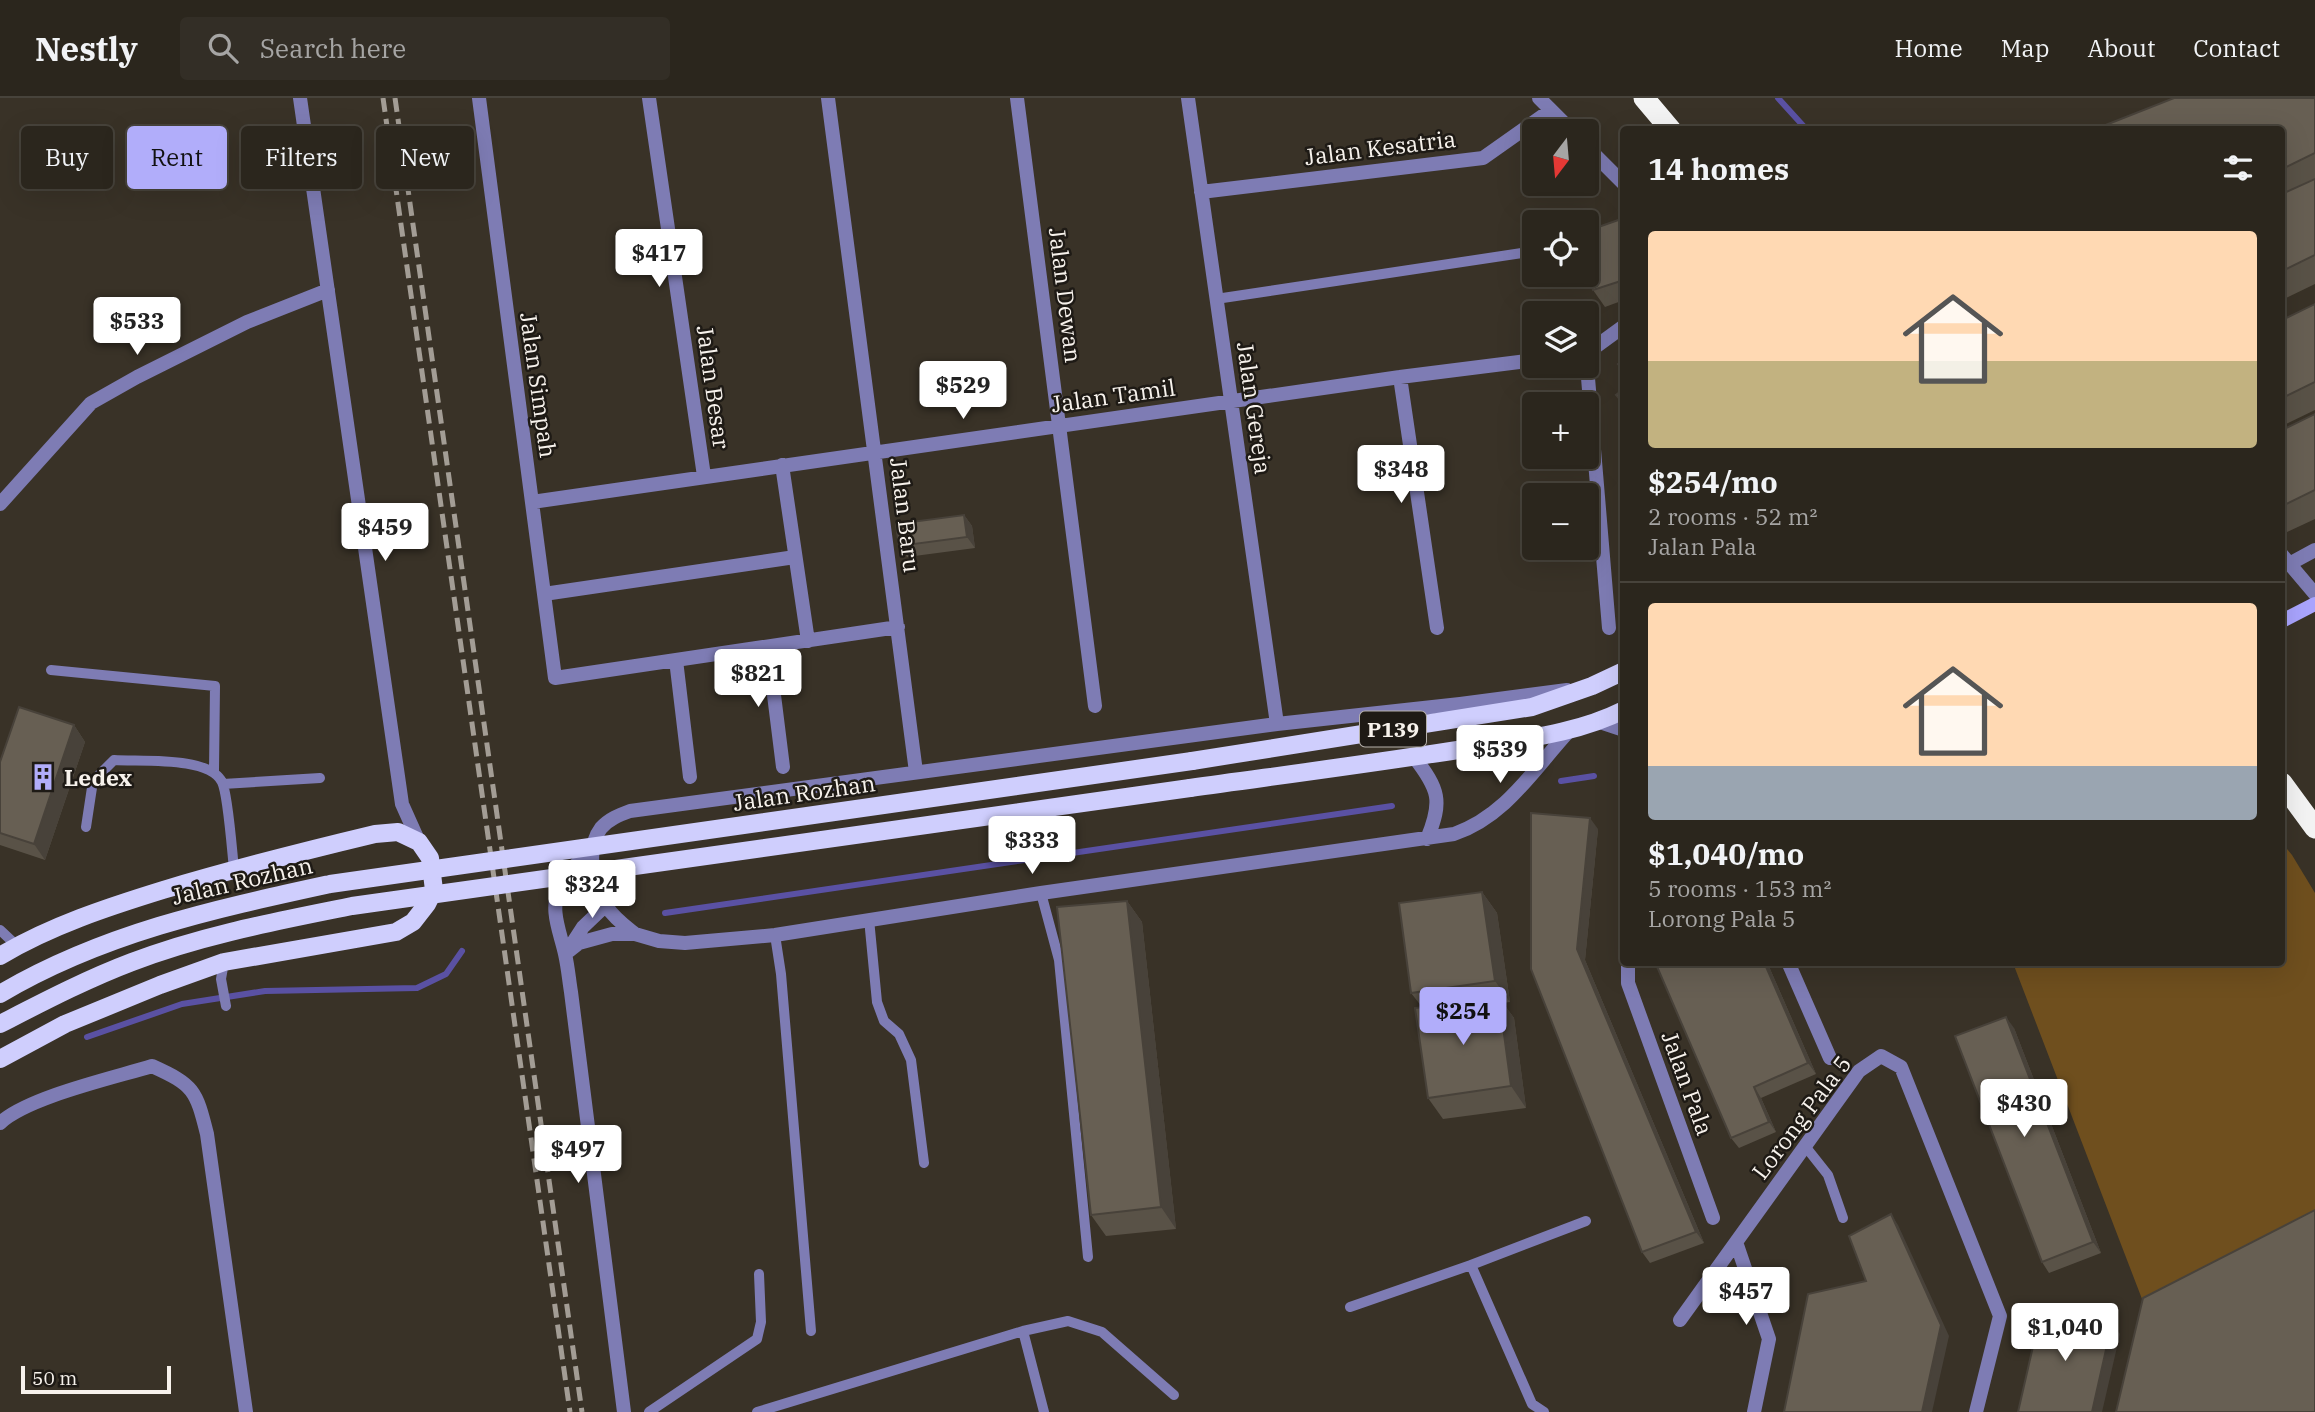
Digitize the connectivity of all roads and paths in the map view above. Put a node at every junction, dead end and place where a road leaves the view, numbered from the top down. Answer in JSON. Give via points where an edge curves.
{"nodes":[{"id":1,"x":300,"y":98,"type":"edge"},
{"id":2,"x":478,"y":98,"type":"edge"},
{"id":3,"x":649,"y":98,"type":"edge"},
{"id":4,"x":828,"y":98,"type":"edge"},
{"id":5,"x":1017,"y":98,"type":"edge"},
{"id":6,"x":1188,"y":98,"type":"edge"},
{"id":7,"x":1539,"y":98,"type":"edge"},
{"id":8,"x":1644,"y":98,"type":"edge"},
{"id":9,"x":1551,"y":110,"type":"junction"},
{"id":10,"x":1560,"y":119,"type":"edge"},
{"id":11,"x":1668,"y":126,"type":"edge"},
{"id":12,"x":1600,"y":160,"type":"edge"},
{"id":13,"x":1620,"y":180,"type":"edge"},
{"id":14,"x":1201,"y":192,"type":"junction"},
{"id":15,"x":1522,"y":253,"type":"edge"},
{"id":16,"x":328,"y":290,"type":"junction"},
{"id":17,"x":1216,"y":299,"type":"junction"},
{"id":18,"x":1620,"y":329,"type":"edge"},
{"id":19,"x":1599,"y":344,"type":"edge"},
{"id":20,"x":1522,"y":362,"type":"edge"},
{"id":21,"x":1400,"y":377,"type":"junction"},
{"id":22,"x":1588,"y":378,"type":"edge"},
{"id":23,"x":1231,"y":401,"type":"junction"},
{"id":24,"x":1060,"y":425,"type":"junction"},
{"id":25,"x":874,"y":451,"type":"junction"},
{"id":26,"x":782,"y":465,"type":"junction"},
{"id":27,"x":704,"y":476,"type":"junction"},
{"id":28,"x":532,"y":502,"type":"junction"},
{"id":29,"x":0,"y":504,"type":"edge"},
{"id":30,"x":2315,"y":550,"type":"edge"},
{"id":31,"x":795,"y":557,"type":"junction"},
{"id":32,"x":2286,"y":560,"type":"edge"},
{"id":33,"x":544,"y":594,"type":"junction"},
{"id":34,"x":2315,"y":594,"type":"edge"},
{"id":35,"x":2315,"y":604,"type":"edge"},
{"id":36,"x":2285,"y":619,"type":"edge"},
{"id":37,"x":898,"y":627,"type":"junction"},
{"id":38,"x":1437,"y":628,"type":"dead end"},
{"id":39,"x":1609,"y":628,"type":"dead end"},
{"id":40,"x":808,"y":641,"type":"junction"},
{"id":41,"x":768,"y":646,"type":"junction"},
{"id":42,"x":676,"y":660,"type":"junction"},
{"id":43,"x":51,"y":670,"type":"dead end"},
{"id":44,"x":1620,"y":673,"type":"edge"},
{"id":45,"x":1592,"y":686,"type":"junction"},
{"id":46,"x":1095,"y":706,"type":"dead end"},
{"id":47,"x":1620,"y":712,"type":"edge"},
{"id":48,"x":1600,"y":722,"type":"junction"},
{"id":49,"x":1277,"y":724,"type":"junction"},
{"id":50,"x":1620,"y":729,"type":"edge"},
{"id":51,"x":1569,"y":731,"type":"junction"},
{"id":52,"x":1414,"y":757,"type":"junction"},
{"id":53,"x":783,"y":767,"type":"dead end"},
{"id":54,"x":214,"y":771,"type":"junction"},
{"id":55,"x":916,"y":772,"type":"junction"},
{"id":56,"x":690,"y":777,"type":"dead end"},
{"id":57,"x":320,"y":778,"type":"dead end"},
{"id":58,"x":223,"y":784,"type":"junction"},
{"id":59,"x":2285,"y":787,"type":"edge"},
{"id":60,"x":86,"y":827,"type":"dead end"},
{"id":61,"x":2315,"y":828,"type":"edge"},
{"id":62,"x":1427,"y":839,"type":"junction"},
{"id":63,"x":419,"y":842,"type":"junction"},
{"id":64,"x":593,"y":850,"type":"junction"},
{"id":65,"x":234,"y":869,"type":"junction"},
{"id":66,"x":1041,"y":893,"type":"junction"},
{"id":67,"x":606,"y":906,"type":"junction"},
{"id":68,"x":869,"y":919,"type":"junction"},
{"id":69,"x":0,"y":930,"type":"edge"},
{"id":70,"x":635,"y":934,"type":"junction"},
{"id":71,"x":775,"y":935,"type":"junction"},
{"id":72,"x":16,"y":946,"type":"junction"},
{"id":73,"x":565,"y":954,"type":"junction"},
{"id":74,"x":0,"y":956,"type":"edge"},
{"id":75,"x":1628,"y":966,"type":"edge"},
{"id":76,"x":1790,"y":966,"type":"edge"},
{"id":77,"x":223,"y":971,"type":"junction"},
{"id":78,"x":0,"y":994,"type":"edge"},
{"id":79,"x":226,"y":1006,"type":"dead end"},
{"id":80,"x":0,"y":1024,"type":"edge"},
{"id":81,"x":1830,"y":1058,"type":"dead end"},
{"id":82,"x":0,"y":1059,"type":"edge"},
{"id":83,"x":0,"y":1123,"type":"edge"},
{"id":84,"x":1805,"y":1146,"type":"junction"},
{"id":85,"x":924,"y":1163,"type":"dead end"},
{"id":86,"x":1713,"y":1217,"type":"dead end"},
{"id":87,"x":1843,"y":1218,"type":"dead end"},
{"id":88,"x":1586,"y":1221,"type":"dead end"},
{"id":89,"x":1736,"y":1242,"type":"junction"},
{"id":90,"x":1088,"y":1257,"type":"dead end"},
{"id":91,"x":1471,"y":1265,"type":"junction"},
{"id":92,"x":758,"y":1274,"type":"dead end"},
{"id":93,"x":1350,"y":1307,"type":"dead end"},
{"id":94,"x":1680,"y":1320,"type":"dead end"},
{"id":95,"x":811,"y":1331,"type":"dead end"},
{"id":96,"x":1023,"y":1331,"type":"junction"},
{"id":97,"x":1174,"y":1395,"type":"dead end"},
{"id":98,"x":246,"y":1412,"type":"edge"},
{"id":99,"x":624,"y":1412,"type":"edge"},
{"id":100,"x":649,"y":1412,"type":"edge"},
{"id":101,"x":757,"y":1412,"type":"edge"},
{"id":102,"x":1044,"y":1412,"type":"edge"},
{"id":103,"x":1544,"y":1412,"type":"edge"},
{"id":104,"x":1754,"y":1412,"type":"edge"},
{"id":105,"x":1976,"y":1412,"type":"edge"}],
"edges":[{"from":1,"to":16,"type":"street"},
{"from":2,"to":28,"type":"street","name":"Jalan Simpah"},
{"from":3,"to":27,"type":"street","name":"Jalan Besar"},
{"from":4,"to":25,"type":"street","name":"Jalan Baru"},
{"from":5,"to":24,"type":"street","name":"Jalan Dewan"},
{"from":6,"to":14,"type":"street","name":"Jalan Gereja"},
{"from":7,"to":9,"type":"street"},
{"from":8,"to":11,"type":"highway"},
{"from":9,"to":10,"type":"street"},
{"from":9,"to":14,"type":"street","name":"Jalan Kesatria","via":[[1483,158]]},
{"from":12,"to":13,"type":"street"},
{"from":14,"to":17,"type":"street","name":"Jalan Gereja"},
{"from":15,"to":17,"type":"lane"},
{"from":16,"to":29,"type":"street","via":[[247,322],[91,403]]},
{"from":16,"to":63,"type":"street","via":[[402,804]]},
{"from":17,"to":23,"type":"street","name":"Jalan Gereja"},
{"from":18,"to":19,"type":"street"},
{"from":20,"to":21,"type":"street","name":"Jalan Tamil"},
{"from":21,"to":23,"type":"street","name":"Jalan Tamil"},
{"from":21,"to":38,"type":"street"},
{"from":22,"to":39,"type":"street"},
{"from":23,"to":24,"type":"street","name":"Jalan Tamil"},
{"from":23,"to":49,"type":"street","name":"Jalan Gereja"},
{"from":24,"to":25,"type":"street","name":"Jalan Tamil"},
{"from":24,"to":46,"type":"street","name":"Jalan Dewan"},
{"from":25,"to":26,"type":"street","name":"Jalan Tamil"},
{"from":25,"to":37,"type":"street","name":"Jalan Baru"},
{"from":26,"to":27,"type":"street","name":"Jalan Tamil"},
{"from":26,"to":31,"type":"street"},
{"from":27,"to":28,"type":"street","name":"Jalan Tamil"},
{"from":28,"to":33,"type":"street","name":"Jalan Simpah"},
{"from":30,"to":32,"type":"street"},
{"from":31,"to":33,"type":"street"},
{"from":31,"to":40,"type":"street"},
{"from":32,"to":34,"type":"street"},
{"from":33,"to":42,"type":"street","name":"Jalan Simpah","via":[[555,678]]},
{"from":35,"to":36,"type":"street"},
{"from":37,"to":40,"type":"street"},
{"from":37,"to":55,"type":"street","name":"Jalan Baru"},
{"from":40,"to":41,"type":"street"},
{"from":41,"to":42,"type":"street"},
{"from":41,"to":53,"type":"street"},
{"from":42,"to":56,"type":"street"},
{"from":43,"to":54,"type":"lane","via":[[215,686]]},
{"from":44,"to":45,"type":"main road","name":"Jalan Rozhan","number":"P139"},
{"from":45,"to":49,"type":"street"},
{"from":45,"to":78,"type":"main road","name":"Jalan Rozhan","number":"P139","bridge":true,"via":[[1532,707],[1192,761],[330,884],[191,915],[127,936]]},
{"from":47,"to":48,"type":"main road","number":"P139"},
{"from":48,"to":50,"type":"street"},
{"from":48,"to":51,"type":"main road","number":"P139"},
{"from":49,"to":55,"type":"street"},
{"from":51,"to":52,"type":"main road","number":"P139"},
{"from":51,"to":62,"type":"street","via":[[1495,813],[1475,827]]},
{"from":52,"to":62,"type":"street","via":[[1437,791],[1438,806]]},
{"from":52,"to":80,"type":"main road","number":"P139","bridge":true,"via":[[352,906],[269,923],[133,961]]},
{"from":54,"to":58,"type":"lane"},
{"from":54,"to":60,"type":"lane","via":[[188,764],[114,760],[93,781]]},
{"from":55,"to":64,"type":"street","via":[[629,811],[600,830]]},
{"from":57,"to":58,"type":"lane"},
{"from":58,"to":65,"type":"lane"},
{"from":59,"to":61,"type":"highway"},
{"from":62,"to":66,"type":"street"},
{"from":63,"to":65,"type":"main road","via":[[398,832],[375,834]]},
{"from":63,"to":77,"type":"main road","via":[[430,858],[434,890],[413,922],[396,932]]},
{"from":64,"to":67,"type":"street","via":[[596,886]]},
{"from":64,"to":73,"type":"street","via":[[572,868],[555,899],[556,925]]},
{"from":65,"to":72,"type":"main road","via":[[104,908]]},
{"from":66,"to":68,"type":"street"},
{"from":66,"to":90,"type":"lane","via":[[1059,960]]},
{"from":67,"to":70,"type":"street"},
{"from":67,"to":73,"type":"street","via":[[583,927]]},
{"from":68,"to":71,"type":"street"},
{"from":68,"to":85,"type":"lane","via":[[877,1002],[884,1021],[899,1034],[911,1060]]},
{"from":69,"to":72,"type":"lane"},
{"from":70,"to":71,"type":"street","via":[[685,943]]},
{"from":70,"to":73,"type":"street","via":[[595,937]]},
{"from":71,"to":95,"type":"lane"},
{"from":72,"to":74,"type":"main road"},
{"from":73,"to":99,"type":"street"},
{"from":75,"to":86,"type":"street","name":"Jalan Pala","via":[[1628,983]]},
{"from":76,"to":81,"type":"street"},
{"from":77,"to":79,"type":"lane"},
{"from":77,"to":82,"type":"main road","via":[[160,985],[65,1024]]},
{"from":83,"to":98,"type":"street","via":[[42,1100],[152,1066],[182,1079],[198,1098],[207,1134]]},
{"from":84,"to":87,"type":"lane","via":[[1828,1175]]},
{"from":84,"to":89,"type":"street","name":"Lorong Pala 5"},
{"from":84,"to":105,"type":"street","name":"Lorong Pala 5","via":[[1859,1071],[1881,1056],[1901,1067],[2000,1316]]},
{"from":88,"to":91,"type":"lane"},
{"from":89,"to":94,"type":"street","name":"Lorong Pala 5"},
{"from":89,"to":104,"type":"street","via":[[1769,1339]]},
{"from":91,"to":93,"type":"lane"},
{"from":91,"to":103,"type":"lane","via":[[1532,1404]]},
{"from":92,"to":100,"type":"lane","via":[[761,1322],[757,1339]]},
{"from":96,"to":97,"type":"lane","via":[[1068,1321],[1102,1332]]},
{"from":96,"to":101,"type":"lane"},
{"from":96,"to":102,"type":"lane"}]}
